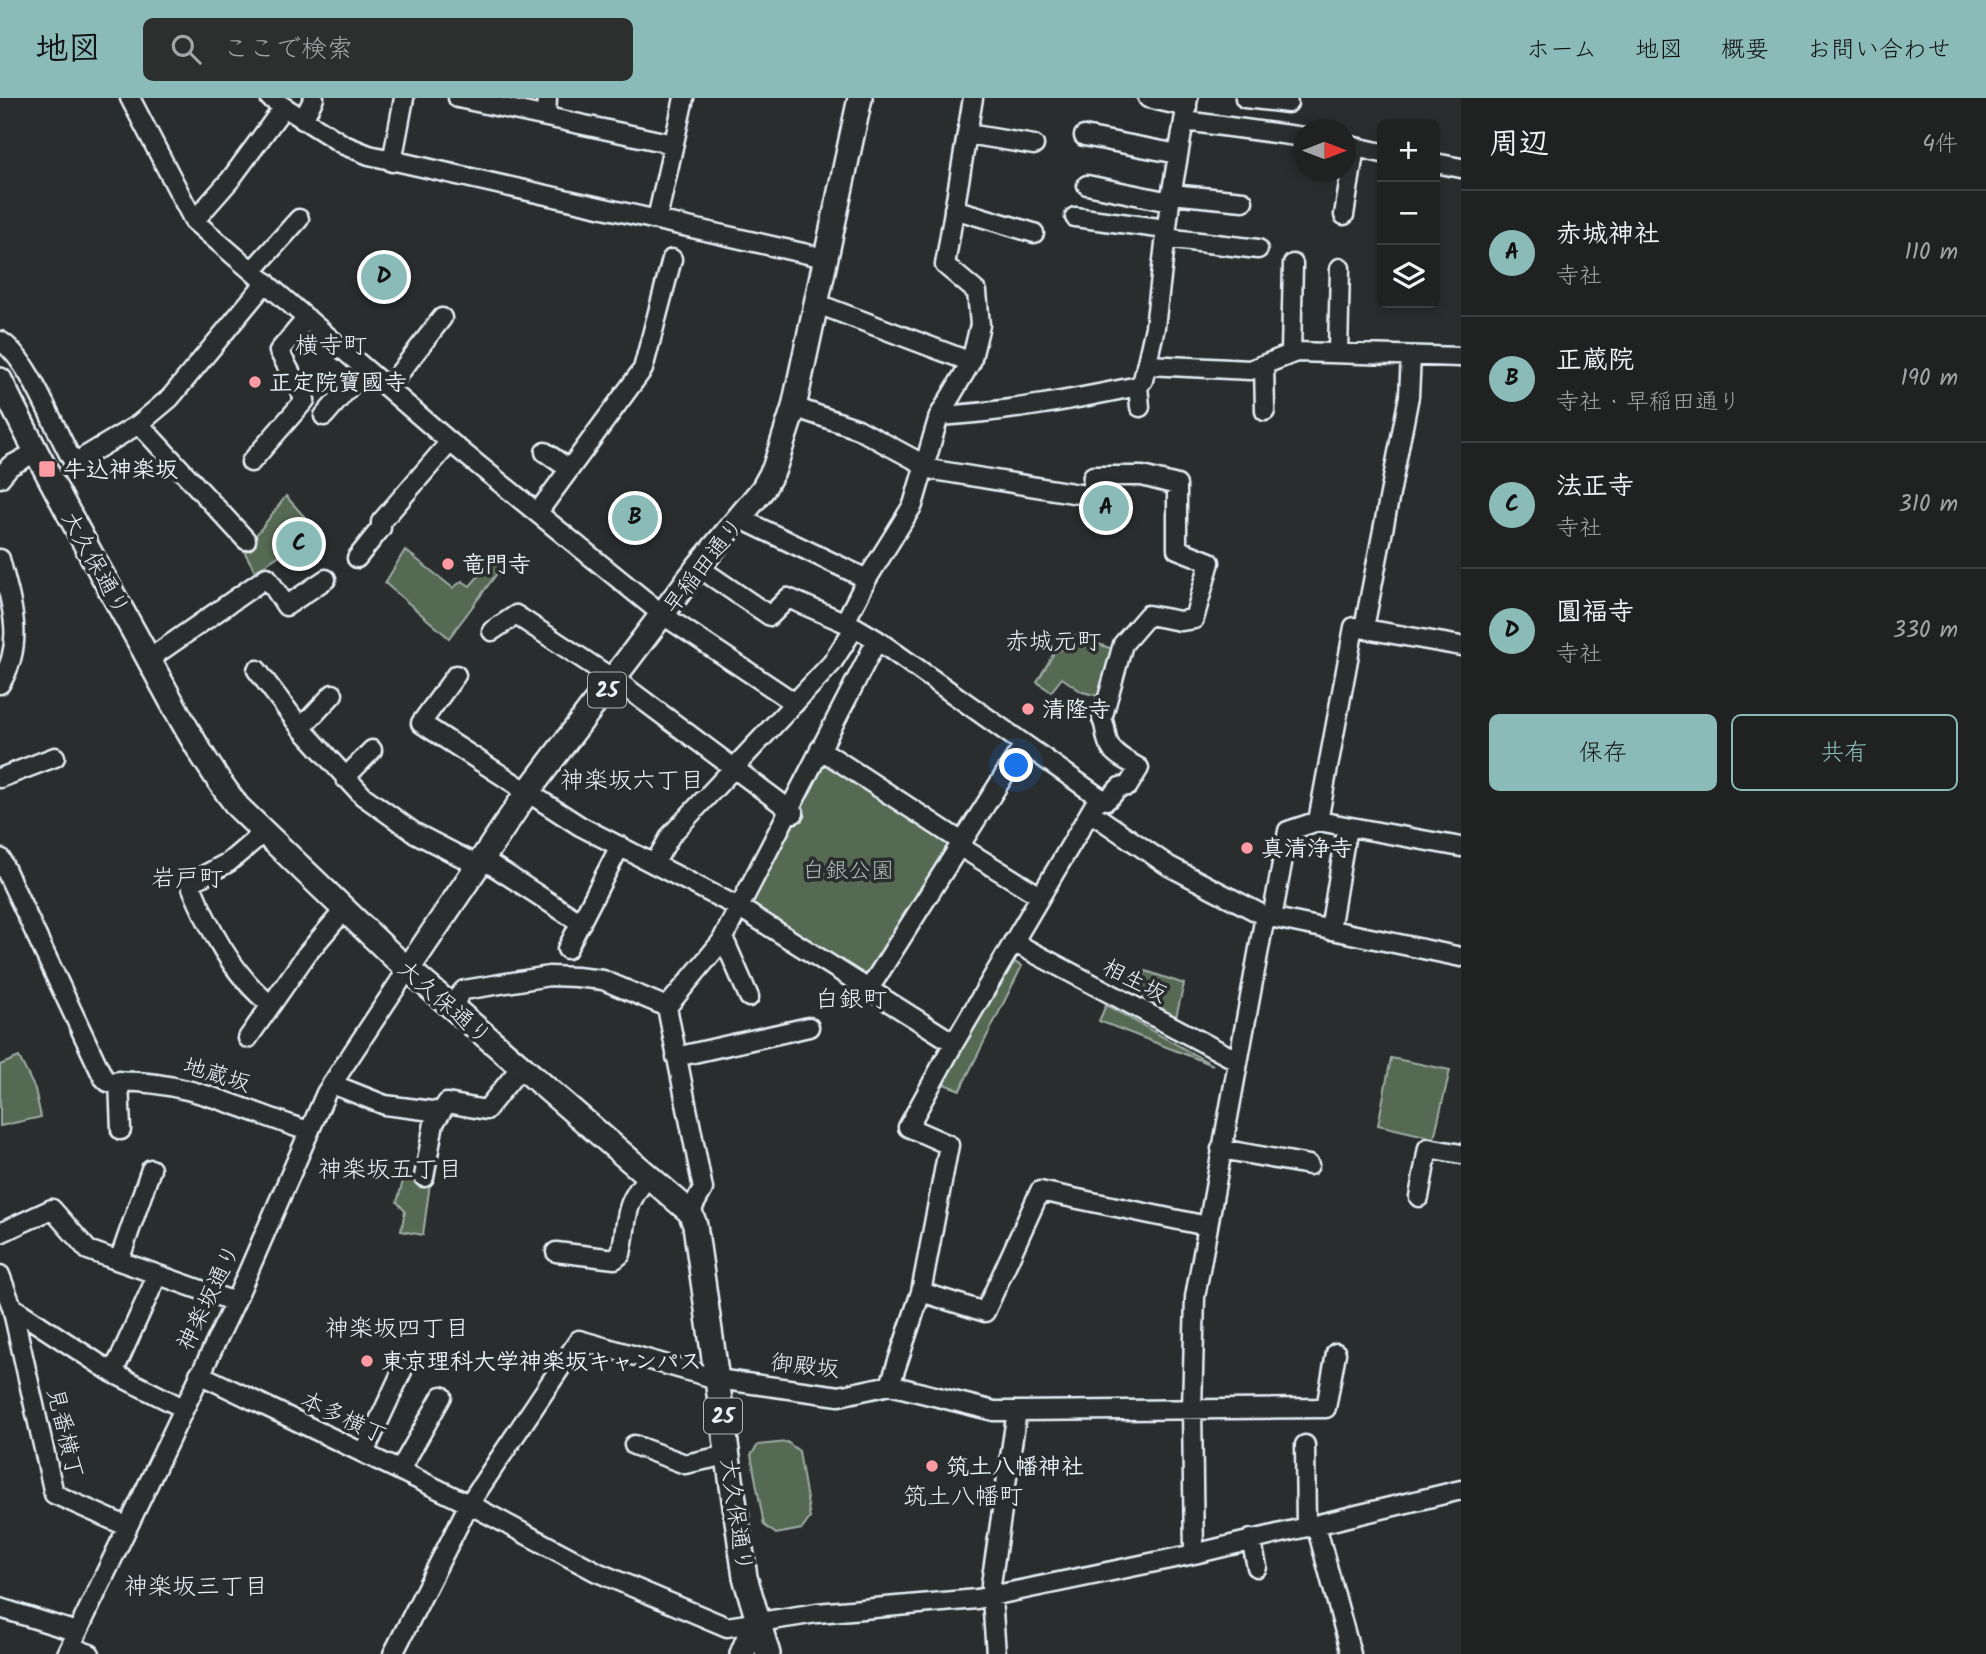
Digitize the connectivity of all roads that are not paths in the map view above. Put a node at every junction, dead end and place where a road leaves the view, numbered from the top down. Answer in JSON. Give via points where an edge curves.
{"nodes":[{"id":1,"x":130,"y":98,"type":"edge"},
{"id":2,"x":314,"y":98,"type":"edge"},
{"id":3,"x":404,"y":98,"type":"edge"},
{"id":4,"x":458,"y":98,"type":"edge"},
{"id":5,"x":684,"y":98,"type":"edge"},
{"id":6,"x":860,"y":98,"type":"edge"},
{"id":7,"x":973,"y":98,"type":"edge"},
{"id":8,"x":1148,"y":98,"type":"edge"},
{"id":9,"x":1245,"y":98,"type":"edge"},
{"id":10,"x":276,"y":103,"type":"edge"},
{"id":11,"x":1288,"y":103,"type":"dead end"},
{"id":12,"x":546,"y":107,"type":"edge"},
{"id":13,"x":1187,"y":109,"type":"edge"},
{"id":14,"x":303,"y":120,"type":"junction"},
{"id":15,"x":968,"y":134,"type":"junction"},
{"id":16,"x":1293,"y":134,"type":"edge"},
{"id":17,"x":1084,"y":136,"type":"dead end"},
{"id":18,"x":673,"y":144,"type":"junction"},
{"id":19,"x":1034,"y":145,"type":"dead end"},
{"id":20,"x":1356,"y":147,"type":"edge"},
{"id":21,"x":1377,"y":152,"type":"edge"},
{"id":22,"x":1178,"y":154,"type":"junction"},
{"id":23,"x":392,"y":162,"type":"junction"},
{"id":24,"x":1440,"y":164,"type":"edge"},
{"id":25,"x":1461,"y":168,"type":"edge"},
{"id":26,"x":1347,"y":182,"type":"edge"},
{"id":27,"x":1087,"y":185,"type":"dead end"},
{"id":28,"x":1170,"y":198,"type":"junction"},
{"id":29,"x":1243,"y":201,"type":"dead end"},
{"id":30,"x":954,"y":209,"type":"junction"},
{"id":31,"x":1344,"y":215,"type":"dead end"},
{"id":32,"x":1074,"y":217,"type":"dead end"},
{"id":33,"x":299,"y":219,"type":"dead end"},
{"id":34,"x":657,"y":219,"type":"junction"},
{"id":35,"x":194,"y":220,"type":"junction"},
{"id":36,"x":1034,"y":233,"type":"dead end"},
{"id":37,"x":1166,"y":234,"type":"junction"},
{"id":38,"x":1258,"y":249,"type":"dead end"},
{"id":39,"x":824,"y":258,"type":"junction"},
{"id":40,"x":672,"y":259,"type":"dead end"},
{"id":41,"x":1293,"y":264,"type":"dead end"},
{"id":42,"x":1340,"y":268,"type":"dead end"},
{"id":43,"x":259,"y":276,"type":"junction"},
{"id":44,"x":816,"y":303,"type":"junction"},
{"id":45,"x":307,"y":318,"type":"junction"},
{"id":46,"x":442,"y":318,"type":"dead end"},
{"id":47,"x":0,"y":341,"type":"edge"},
{"id":48,"x":1338,"y":353,"type":"junction"},
{"id":49,"x":1291,"y":354,"type":"junction"},
{"id":50,"x":1411,"y":356,"type":"junction"},
{"id":51,"x":1461,"y":357,"type":"edge"},
{"id":52,"x":971,"y":362,"type":"junction"},
{"id":53,"x":1148,"y":365,"type":"junction"},
{"id":54,"x":1264,"y":365,"type":"junction"},
{"id":55,"x":365,"y":369,"type":"junction"},
{"id":56,"x":0,"y":380,"type":"edge"},
{"id":57,"x":1138,"y":386,"type":"junction"},
{"id":58,"x":387,"y":388,"type":"junction"},
{"id":59,"x":794,"y":407,"type":"junction"},
{"id":60,"x":1140,"y":407,"type":"dead end"},
{"id":61,"x":1265,"y":411,"type":"dead end"},
{"id":62,"x":324,"y":416,"type":"dead end"},
{"id":63,"x":939,"y":416,"type":"junction"},
{"id":64,"x":139,"y":424,"type":"junction"},
{"id":65,"x":450,"y":442,"type":"junction"},
{"id":66,"x":36,"y":452,"type":"junction"},
{"id":67,"x":545,"y":452,"type":"dead end"},
{"id":68,"x":251,"y":462,"type":"dead end"},
{"id":69,"x":926,"y":465,"type":"junction"},
{"id":70,"x":569,"y":469,"type":"junction"},
{"id":71,"x":0,"y":478,"type":"edge"},
{"id":72,"x":538,"y":512,"type":"junction"},
{"id":73,"x":739,"y":518,"type":"junction"},
{"id":74,"x":246,"y":540,"type":"dead end"},
{"id":75,"x":358,"y":558,"type":"dead end"},
{"id":76,"x":0,"y":559,"type":"edge"},
{"id":77,"x":698,"y":567,"type":"junction"},
{"id":78,"x":326,"y":579,"type":"dead end"},
{"id":79,"x":867,"y":579,"type":"junction"},
{"id":80,"x":663,"y":615,"type":"junction"},
{"id":81,"x":850,"y":624,"type":"junction"},
{"id":82,"x":1364,"y":628,"type":"junction"},
{"id":83,"x":492,"y":631,"type":"dead end"},
{"id":84,"x":877,"y":640,"type":"junction"},
{"id":85,"x":1461,"y":646,"type":"edge"},
{"id":86,"x":149,"y":659,"type":"junction"},
{"id":87,"x":257,"y":670,"type":"dead end"},
{"id":88,"x":456,"y":675,"type":"dead end"},
{"id":89,"x":615,"y":681,"type":"junction"},
{"id":90,"x":0,"y":684,"type":"edge"},
{"id":91,"x":333,"y":694,"type":"dead end"},
{"id":92,"x":795,"y":703,"type":"junction"},
{"id":93,"x":301,"y":728,"type":"junction"},
{"id":94,"x":1024,"y":744,"type":"junction"},
{"id":95,"x":820,"y":749,"type":"junction"},
{"id":96,"x":372,"y":750,"type":"dead end"},
{"id":97,"x":55,"y":757,"type":"dead end"},
{"id":98,"x":733,"y":767,"type":"junction"},
{"id":99,"x":0,"y":778,"type":"edge"},
{"id":100,"x":345,"y":778,"type":"junction"},
{"id":101,"x":526,"y":794,"type":"junction"},
{"id":102,"x":1095,"y":805,"type":"junction"},
{"id":103,"x":791,"y":811,"type":"junction"},
{"id":104,"x":1318,"y":821,"type":"junction"},
{"id":105,"x":1347,"y":827,"type":"junction"},
{"id":106,"x":264,"y":832,"type":"junction"},
{"id":107,"x":961,"y":844,"type":"junction"},
{"id":108,"x":620,"y":846,"type":"junction"},
{"id":109,"x":1461,"y":847,"type":"edge"},
{"id":110,"x":0,"y":858,"type":"edge"},
{"id":111,"x":479,"y":862,"type":"junction"},
{"id":112,"x":654,"y":864,"type":"junction"},
{"id":113,"x":1040,"y":896,"type":"junction"},
{"id":114,"x":740,"y":908,"type":"junction"},
{"id":115,"x":345,"y":909,"type":"junction"},
{"id":116,"x":1269,"y":917,"type":"junction"},
{"id":117,"x":581,"y":923,"type":"junction"},
{"id":118,"x":1330,"y":930,"type":"junction"},
{"id":119,"x":721,"y":942,"type":"junction"},
{"id":120,"x":1013,"y":942,"type":"junction"},
{"id":121,"x":567,"y":948,"type":"dead end"},
{"id":122,"x":1461,"y":957,"type":"edge"},
{"id":123,"x":408,"y":969,"type":"junction"},
{"id":124,"x":869,"y":989,"type":"junction"},
{"id":125,"x":749,"y":997,"type":"dead end"},
{"id":126,"x":271,"y":1005,"type":"junction"},
{"id":127,"x":450,"y":1006,"type":"junction"},
{"id":128,"x":667,"y":1007,"type":"junction"},
{"id":129,"x":810,"y":1027,"type":"dead end"},
{"id":130,"x":248,"y":1038,"type":"dead end"},
{"id":131,"x":954,"y":1042,"type":"junction"},
{"id":132,"x":676,"y":1057,"type":"junction"},
{"id":133,"x":1236,"y":1060,"type":"junction"},
{"id":134,"x":521,"y":1067,"type":"junction"},
{"id":135,"x":113,"y":1082,"type":"junction"},
{"id":136,"x":332,"y":1084,"type":"junction"},
{"id":137,"x":440,"y":1112,"type":"junction"},
{"id":138,"x":121,"y":1130,"type":"dead end"},
{"id":139,"x":308,"y":1131,"type":"junction"},
{"id":140,"x":1221,"y":1149,"type":"junction"},
{"id":141,"x":1461,"y":1154,"type":"edge"},
{"id":142,"x":1309,"y":1165,"type":"dead end"},
{"id":143,"x":151,"y":1169,"type":"dead end"},
{"id":144,"x":649,"y":1175,"type":"junction"},
{"id":145,"x":424,"y":1177,"type":"dead end"},
{"id":146,"x":1419,"y":1197,"type":"dead end"},
{"id":147,"x":690,"y":1212,"type":"junction"},
{"id":148,"x":1207,"y":1226,"type":"junction"},
{"id":149,"x":0,"y":1233,"type":"edge"},
{"id":150,"x":556,"y":1252,"type":"dead end"},
{"id":151,"x":119,"y":1261,"type":"junction"},
{"id":152,"x":0,"y":1275,"type":"edge"},
{"id":153,"x":157,"y":1276,"type":"junction"},
{"id":154,"x":921,"y":1292,"type":"junction"},
{"id":155,"x":235,"y":1302,"type":"junction"},
{"id":156,"x":12,"y":1307,"type":"junction"},
{"id":157,"x":1336,"y":1353,"type":"dead end"},
{"id":158,"x":402,"y":1369,"type":"dead end"},
{"id":159,"x":113,"y":1373,"type":"junction"},
{"id":160,"x":199,"y":1374,"type":"junction"},
{"id":161,"x":717,"y":1379,"type":"junction"},
{"id":162,"x":890,"y":1385,"type":"junction"},
{"id":163,"x":442,"y":1396,"type":"dead end"},
{"id":164,"x":183,"y":1408,"type":"junction"},
{"id":165,"x":1192,"y":1408,"type":"junction"},
{"id":166,"x":1017,"y":1411,"type":"junction"},
{"id":167,"x":634,"y":1445,"type":"dead end"},
{"id":168,"x":1306,"y":1446,"type":"dead end"},
{"id":169,"x":364,"y":1453,"type":"junction"},
{"id":170,"x":728,"y":1455,"type":"junction"},
{"id":171,"x":400,"y":1470,"type":"junction"},
{"id":172,"x":1461,"y":1490,"type":"edge"},
{"id":173,"x":469,"y":1504,"type":"junction"},
{"id":174,"x":126,"y":1526,"type":"junction"},
{"id":175,"x":1311,"y":1526,"type":"junction"},
{"id":176,"x":1251,"y":1539,"type":"junction"},
{"id":177,"x":1194,"y":1554,"type":"junction"},
{"id":178,"x":1257,"y":1567,"type":"dead end"},
{"id":179,"x":991,"y":1596,"type":"junction"},
{"id":180,"x":0,"y":1608,"type":"edge"},
{"id":181,"x":756,"y":1620,"type":"junction"},
{"id":182,"x":72,"y":1644,"type":"edge"},
{"id":183,"x":1346,"y":1653,"type":"edge"},
{"id":184,"x":90,"y":1654,"type":"edge"},
{"id":185,"x":393,"y":1654,"type":"edge"},
{"id":186,"x":742,"y":1654,"type":"edge"},
{"id":187,"x":768,"y":1654,"type":"edge"},
{"id":188,"x":785,"y":1654,"type":"edge"},
{"id":189,"x":996,"y":1654,"type":"edge"}],
"edges":[{"from":1,"to":35,"type":"street"},
{"from":2,"to":14,"type":"street"},
{"from":3,"to":23,"type":"street"},
{"from":4,"to":12,"type":"street"},
{"from":5,"to":18,"type":"street"},
{"from":6,"to":39,"type":"main road","name":"早稲田通り","number":"25"},
{"from":7,"to":15,"type":"street"},
{"from":8,"to":13,"type":"street"},
{"from":9,"to":11,"type":"street"},
{"from":10,"to":14,"type":"street"},
{"from":10,"to":35,"type":"street","via":[[230,180]]},
{"from":12,"to":18,"type":"street"},
{"from":13,"to":16,"type":"street"},
{"from":13,"to":22,"type":"street"},
{"from":14,"to":23,"type":"street","via":[[344,145]]},
{"from":15,"to":19,"type":"street"},
{"from":15,"to":30,"type":"street"},
{"from":17,"to":22,"type":"street"},
{"from":18,"to":34,"type":"street"},
{"from":20,"to":21,"type":"street"},
{"from":22,"to":28,"type":"street"},
{"from":23,"to":34,"type":"street"},
{"from":24,"to":25,"type":"street"},
{"from":26,"to":31,"type":"street"},
{"from":27,"to":28,"type":"street"},
{"from":28,"to":29,"type":"street"},
{"from":28,"to":37,"type":"street"},
{"from":30,"to":36,"type":"street"},
{"from":30,"to":52,"type":"street","via":[[945,265],[977,292],[980,325]]},
{"from":32,"to":37,"type":"street"},
{"from":33,"to":43,"type":"street"},
{"from":34,"to":39,"type":"street"},
{"from":35,"to":43,"type":"street"},
{"from":37,"to":38,"type":"street"},
{"from":37,"to":53,"type":"street"},
{"from":39,"to":44,"type":"main road","name":"早稲田通り","number":"25"},
{"from":40,"to":70,"type":"street","via":[[643,369]]},
{"from":41,"to":49,"type":"street"},
{"from":42,"to":48,"type":"street"},
{"from":43,"to":45,"type":"street"},
{"from":43,"to":64,"type":"street","via":[[170,398]]},
{"from":44,"to":52,"type":"street"},
{"from":44,"to":59,"type":"main road","name":"早稲田通り","number":"25"},
{"from":45,"to":55,"type":"street"},
{"from":45,"to":68,"type":"street","via":[[279,351],[305,400]]},
{"from":46,"to":58,"type":"street"},
{"from":47,"to":64,"type":"street","via":[[30,377],[74,463]]},
{"from":48,"to":49,"type":"street"},
{"from":48,"to":50,"type":"street"},
{"from":49,"to":54,"type":"street"},
{"from":50,"to":51,"type":"street"},
{"from":50,"to":82,"type":"street","via":[[1409,396]]},
{"from":52,"to":63,"type":"street"},
{"from":53,"to":54,"type":"street","via":[[1250,370]]},
{"from":53,"to":57,"type":"street"},
{"from":54,"to":61,"type":"street"},
{"from":55,"to":58,"type":"street"},
{"from":55,"to":62,"type":"street"},
{"from":56,"to":66,"type":"main road","name":"大久保通り"},
{"from":57,"to":60,"type":"street"},
{"from":57,"to":63,"type":"street","via":[[1002,413]]},
{"from":58,"to":65,"type":"street"},
{"from":59,"to":69,"type":"street","via":[[858,429]]},
{"from":59,"to":73,"type":"main road","name":"早稲田通り","number":"25","via":[[774,469]]},
{"from":63,"to":69,"type":"street"},
{"from":64,"to":74,"type":"street"},
{"from":65,"to":72,"type":"street"},
{"from":65,"to":75,"type":"street","via":[[381,522]]},
{"from":66,"to":71,"type":"street","via":[[10,466]]},
{"from":66,"to":86,"type":"main road","name":"大久保通り"},
{"from":67,"to":70,"type":"street"},
{"from":69,"to":79,"type":"street","via":[[913,505]]},
{"from":69,"to":102,"type":"street","via":[[1091,496],[1093,476],[1142,476],[1177,485],[1177,549],[1210,562],[1194,619],[1148,615],[1123,644],[1102,719],[1115,754],[1139,768],[1128,786]]},
{"from":70,"to":72,"type":"street"},
{"from":72,"to":80,"type":"street"},
{"from":73,"to":77,"type":"main road","name":"早稲田通り","number":"25"},
{"from":73,"to":79,"type":"street"},
{"from":76,"to":90,"type":"street","via":[[16,633]]},
{"from":77,"to":80,"type":"main road","name":"早稲田通り","number":"25"},
{"from":77,"to":81,"type":"street","via":[[770,616],[789,598]]},
{"from":78,"to":86,"type":"street","via":[[286,606],[267,577]]},
{"from":79,"to":81,"type":"street"},
{"from":80,"to":89,"type":"main road","name":"早稲田通り","number":"25"},
{"from":80,"to":92,"type":"street"},
{"from":81,"to":84,"type":"street"},
{"from":81,"to":92,"type":"street","via":[[832,663]]},
{"from":82,"to":85,"type":"street"},
{"from":82,"to":104,"type":"street","via":[[1354,627],[1347,654]]},
{"from":83,"to":89,"type":"street","via":[[516,615]]},
{"from":84,"to":94,"type":"street"},
{"from":84,"to":95,"type":"street"},
{"from":86,"to":106,"type":"main road","name":"大久保通り","via":[[216,778]]},
{"from":87,"to":93,"type":"street"},
{"from":88,"to":101,"type":"street","via":[[421,723]]},
{"from":89,"to":98,"type":"street"},
{"from":89,"to":101,"type":"main road","name":"早稲田通り","number":"25"},
{"from":91,"to":93,"type":"street"},
{"from":92,"to":98,"type":"street"},
{"from":93,"to":100,"type":"street"},
{"from":94,"to":102,"type":"street"},
{"from":94,"to":107,"type":"street"},
{"from":95,"to":103,"type":"street"},
{"from":95,"to":107,"type":"street"},
{"from":96,"to":100,"type":"street"},
{"from":97,"to":99,"type":"street"},
{"from":98,"to":103,"type":"street"},
{"from":98,"to":112,"type":"street","via":[[671,835]]},
{"from":100,"to":111,"type":"street","via":[[415,833]]},
{"from":101,"to":108,"type":"street"},
{"from":101,"to":111,"type":"main road","name":"早稲田通り","number":"25"},
{"from":102,"to":113,"type":"street"},
{"from":102,"to":116,"type":"street","via":[[1169,866]]},
{"from":103,"to":114,"type":"street"},
{"from":104,"to":105,"type":"street"},
{"from":104,"to":116,"type":"street","via":[[1288,831]]},
{"from":105,"to":109,"type":"street"},
{"from":105,"to":118,"type":"street"},
{"from":106,"to":115,"type":"main road","name":"大久保通り"},
{"from":106,"to":126,"type":"street","via":[[229,862],[190,883],[249,988]]},
{"from":107,"to":113,"type":"street"},
{"from":107,"to":124,"type":"street"},
{"from":108,"to":112,"type":"street"},
{"from":108,"to":117,"type":"street"},
{"from":110,"to":135,"type":"street","via":[[93,1056]]},
{"from":111,"to":117,"type":"street"},
{"from":111,"to":123,"type":"main road","name":"早稲田通り","number":"25"},
{"from":112,"to":114,"type":"street"},
{"from":113,"to":120,"type":"street"},
{"from":114,"to":119,"type":"street"},
{"from":114,"to":124,"type":"street"},
{"from":115,"to":123,"type":"main road","name":"大久保通り"},
{"from":115,"to":126,"type":"street"},
{"from":116,"to":118,"type":"street"},
{"from":116,"to":133,"type":"street"},
{"from":117,"to":121,"type":"street"},
{"from":118,"to":122,"type":"street"},
{"from":119,"to":125,"type":"street","via":[[726,944]]},
{"from":119,"to":128,"type":"street"},
{"from":120,"to":131,"type":"street"},
{"from":120,"to":133,"type":"street","name":"相生坂"},
{"from":123,"to":127,"type":"main road","name":"大久保通り"},
{"from":123,"to":136,"type":"street","name":"神楽坂通り"},
{"from":124,"to":131,"type":"street"},
{"from":126,"to":130,"type":"street"},
{"from":127,"to":128,"type":"street","via":[[464,989],[549,976],[603,980]]},
{"from":127,"to":134,"type":"main road","name":"大久保通り"},
{"from":128,"to":132,"type":"street"},
{"from":129,"to":132,"type":"street"},
{"from":131,"to":154,"type":"street","via":[[908,1127],[949,1145]]},
{"from":132,"to":147,"type":"street","via":[[703,1189]]},
{"from":133,"to":140,"type":"street"},
{"from":134,"to":137,"type":"street","via":[[486,1110],[447,1103]]},
{"from":134,"to":144,"type":"main road","name":"大久保通り"},
{"from":135,"to":138,"type":"street"},
{"from":135,"to":139,"type":"street","name":"地蔵坂","via":[[168,1085]]},
{"from":136,"to":137,"type":"street","via":[[385,1105]]},
{"from":136,"to":139,"type":"street","name":"神楽坂通り"},
{"from":137,"to":145,"type":"street"},
{"from":139,"to":155,"type":"street","name":"神楽坂通り"},
{"from":140,"to":142,"type":"street"},
{"from":140,"to":148,"type":"street"},
{"from":141,"to":146,"type":"street","via":[[1428,1148]]},
{"from":143,"to":151,"type":"street"},
{"from":144,"to":147,"type":"main road","name":"大久保通り"},
{"from":144,"to":150,"type":"street","via":[[632,1195],[618,1228],[621,1254],[615,1259]]},
{"from":147,"to":161,"type":"main road","name":"大久保通り","number":"25"},
{"from":148,"to":154,"type":"street","via":[[1040,1191],[985,1312]]},
{"from":148,"to":165,"type":"street","via":[[1195,1297]]},
{"from":149,"to":151,"type":"street","via":[[52,1209],[88,1250]]},
{"from":151,"to":153,"type":"street"},
{"from":152,"to":156,"type":"street"},
{"from":153,"to":155,"type":"street"},
{"from":153,"to":159,"type":"street"},
{"from":154,"to":162,"type":"street"},
{"from":155,"to":160,"type":"street","name":"神楽坂通り"},
{"from":156,"to":159,"type":"street"},
{"from":156,"to":174,"type":"street","name":"見番横丁","via":[[54,1494]]},
{"from":157,"to":165,"type":"street","via":[[1326,1408]]},
{"from":158,"to":169,"type":"street"},
{"from":159,"to":164,"type":"street"},
{"from":160,"to":164,"type":"street","name":"神楽坂通り"},
{"from":160,"to":169,"type":"street","name":"本多横丁"},
{"from":161,"to":162,"type":"street","name":"御殿坂","via":[[839,1396]]},
{"from":161,"to":170,"type":"main road","name":"大久保通り","number":"25"},
{"from":161,"to":173,"type":"street","name":"御殿坂","via":[[579,1340]]},
{"from":162,"to":166,"type":"street","via":[[994,1411]]},
{"from":163,"to":171,"type":"street"},
{"from":164,"to":174,"type":"street","name":"神楽坂通り"},
{"from":165,"to":166,"type":"street"},
{"from":165,"to":177,"type":"street"},
{"from":166,"to":179,"type":"street"},
{"from":167,"to":170,"type":"street","via":[[685,1464]]},
{"from":168,"to":175,"type":"street"},
{"from":169,"to":171,"type":"street","name":"本多横丁"},
{"from":170,"to":181,"type":"main road","name":"大久保通り","number":"25","via":[[745,1577]]},
{"from":171,"to":173,"type":"street","name":"本多横丁"},
{"from":172,"to":175,"type":"street","name":"本多横丁"},
{"from":173,"to":181,"type":"street","name":"本多横丁","via":[[597,1572],[712,1624],[727,1627]]},
{"from":173,"to":185,"type":"street"},
{"from":174,"to":182,"type":"street","name":"神楽坂通り"},
{"from":175,"to":176,"type":"street","name":"本多横丁"},
{"from":175,"to":183,"type":"street"},
{"from":176,"to":177,"type":"street","name":"本多横丁"},
{"from":176,"to":178,"type":"street"},
{"from":177,"to":179,"type":"street","name":"本多横丁"},
{"from":179,"to":181,"type":"street","name":"本多横丁"},
{"from":179,"to":189,"type":"street"},
{"from":180,"to":182,"type":"street"},
{"from":181,"to":186,"type":"main road"},
{"from":181,"to":187,"type":"main road","number":"25"},
{"from":181,"to":188,"type":"main road","number":"25"},
{"from":182,"to":184,"type":"street"}]}
